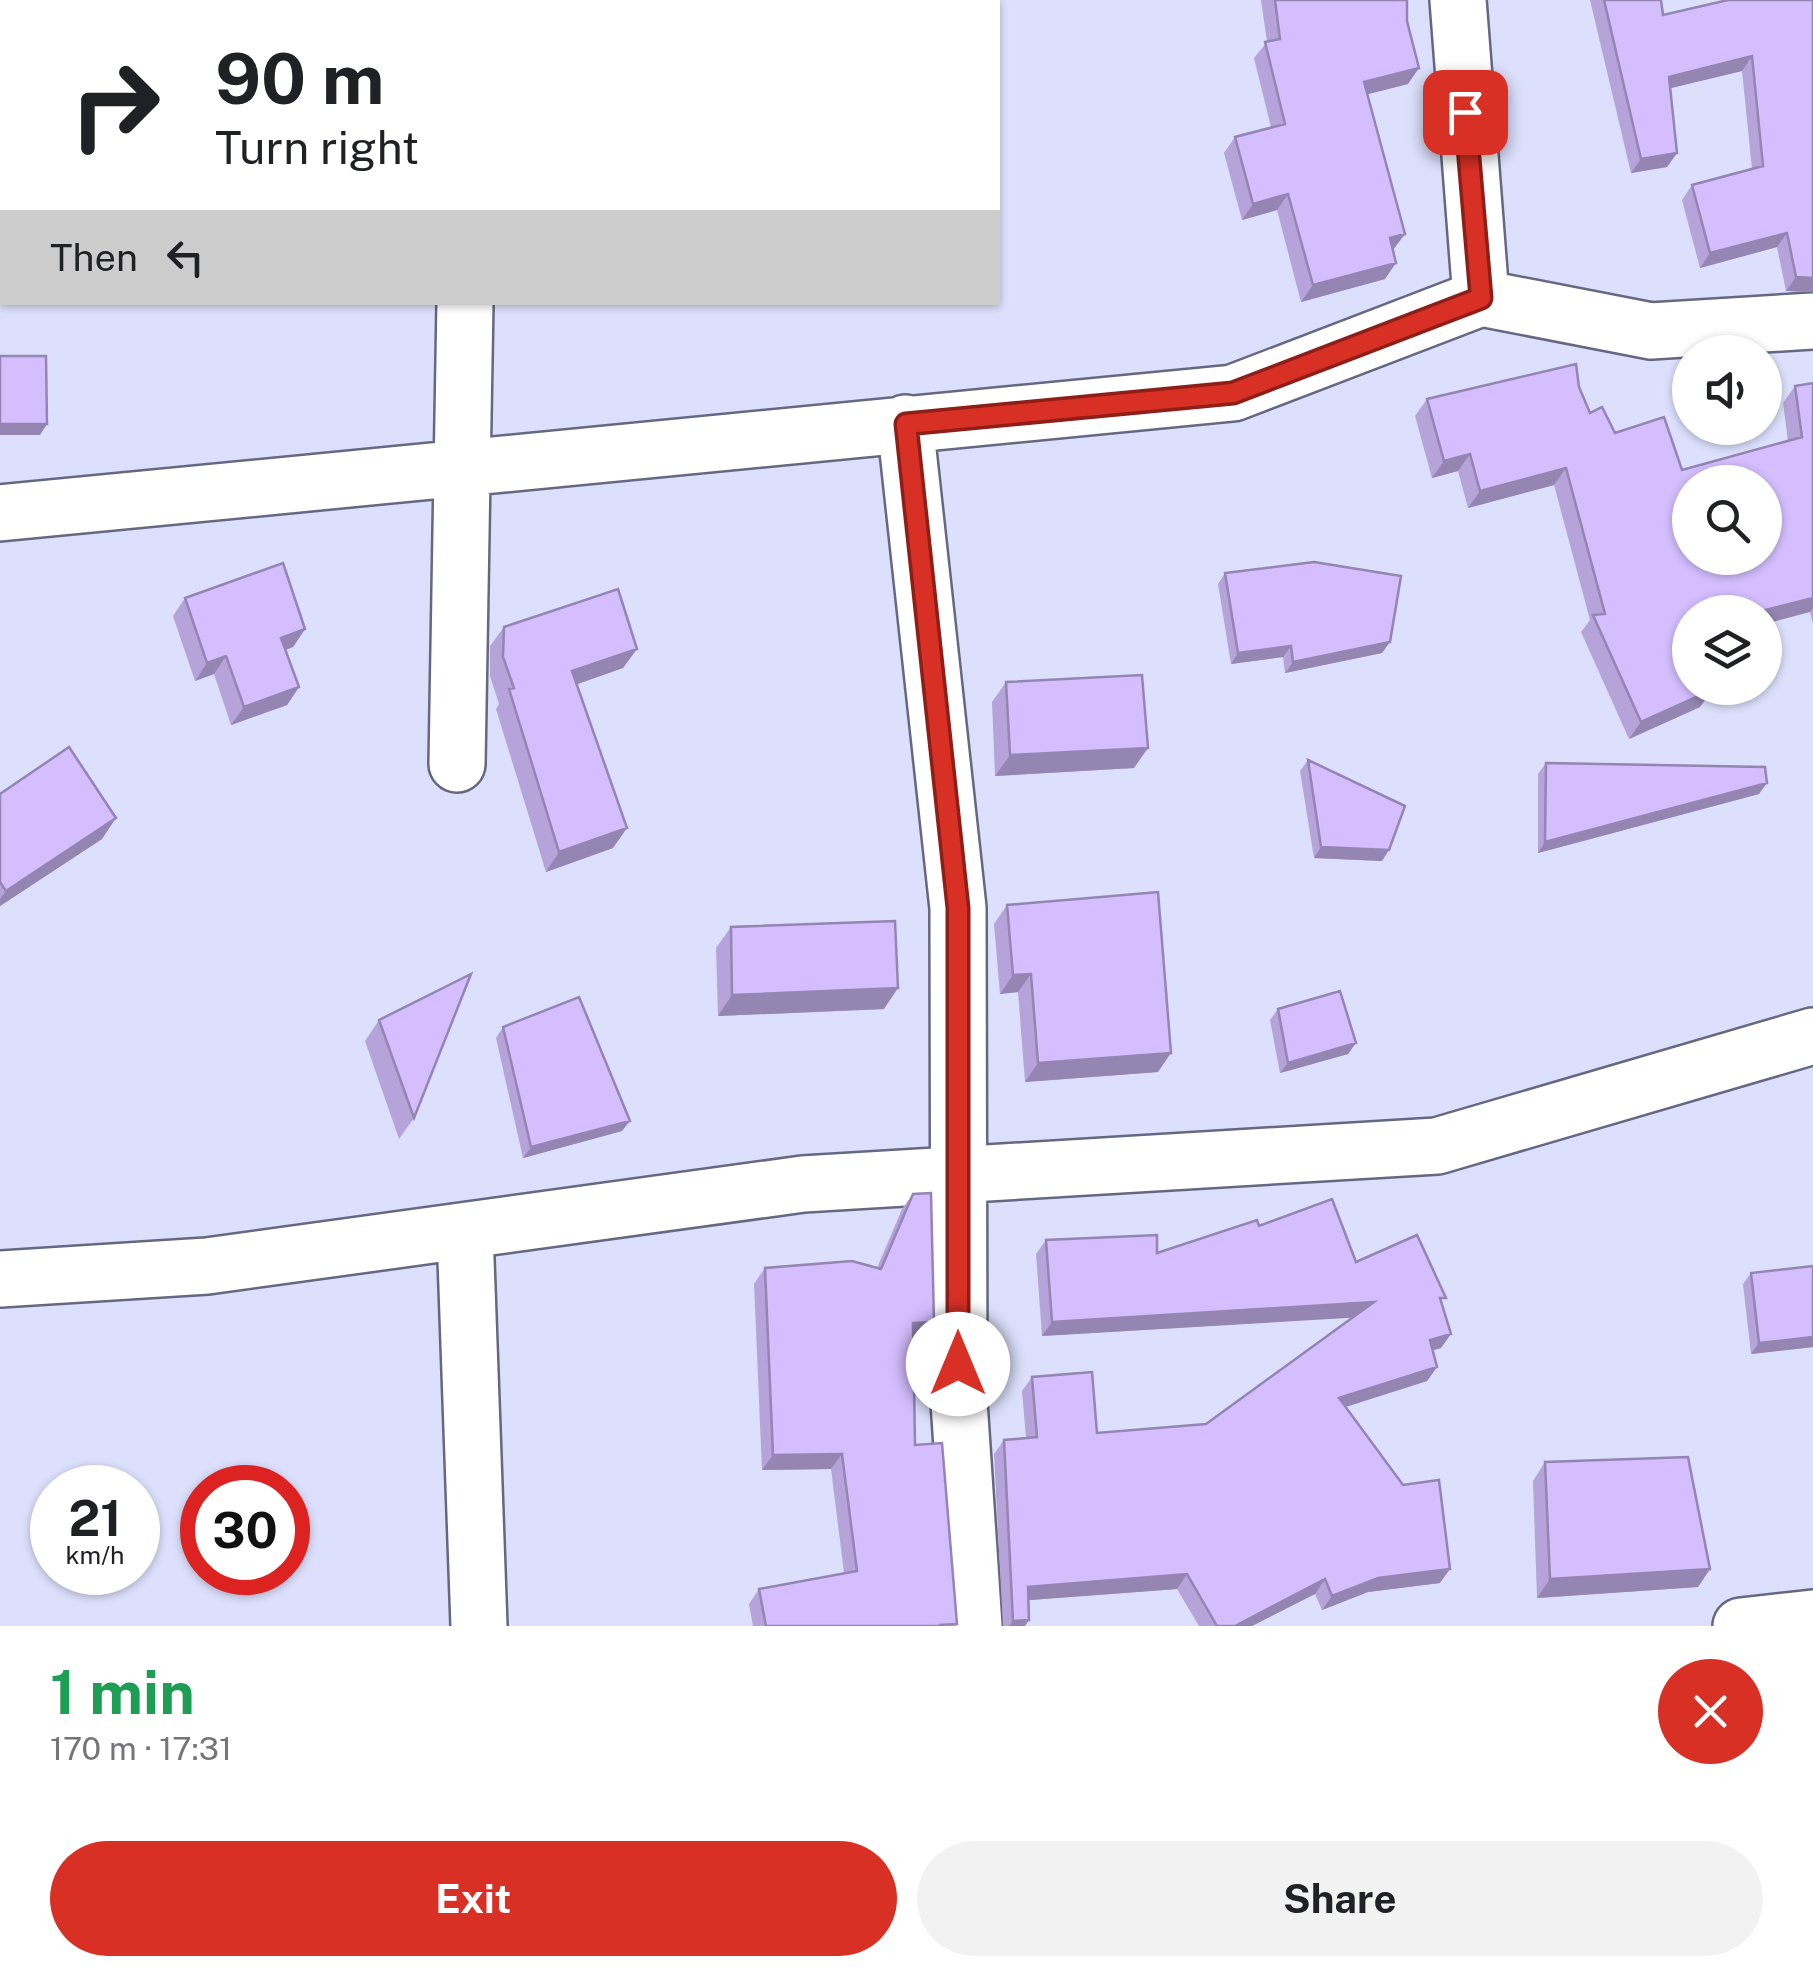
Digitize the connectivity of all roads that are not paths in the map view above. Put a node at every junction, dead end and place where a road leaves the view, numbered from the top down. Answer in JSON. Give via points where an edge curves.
{"nodes":[{"id":1,"x":1458,"y":0,"type":"edge"},
{"id":2,"x":1481,"y":298,"type":"junction"},
{"id":3,"x":464,"y":305,"type":"edge"},
{"id":4,"x":1813,"y":321,"type":"edge"},
{"id":5,"x":906,"y":424,"type":"junction"},
{"id":6,"x":461,"y":470,"type":"junction"},
{"id":7,"x":0,"y":513,"type":"edge"},
{"id":8,"x":456,"y":764,"type":"dead end"},
{"id":9,"x":1813,"y":1036,"type":"edge"},
{"id":10,"x":958,"y":1176,"type":"junction"},
{"id":11,"x":465,"y":1231,"type":"junction"},
{"id":12,"x":0,"y":1278,"type":"edge"},
{"id":13,"x":1813,"y":1618,"type":"edge"},
{"id":14,"x":478,"y":1626,"type":"edge"},
{"id":15,"x":974,"y":1626,"type":"edge"},
{"id":16,"x":1742,"y":1626,"type":"edge"}],
"edges":[{"from":1,"to":2,"type":"street"},
{"from":2,"to":4,"type":"street","via":[[1651,331]]},
{"from":2,"to":5,"type":"street","via":[[1233,393]]},
{"from":3,"to":6,"type":"street"},
{"from":5,"to":6,"type":"street"},
{"from":5,"to":10,"type":"street","via":[[958,908]]},
{"from":6,"to":7,"type":"street"},
{"from":6,"to":8,"type":"street"},
{"from":9,"to":10,"type":"street","via":[[1437,1146]]},
{"from":10,"to":11,"type":"street","via":[[803,1184]]},
{"from":10,"to":15,"type":"street","via":[[958,1402]]},
{"from":11,"to":12,"type":"street","via":[[207,1266]]},
{"from":11,"to":14,"type":"street"},
{"from":13,"to":16,"type":"street"}]}
